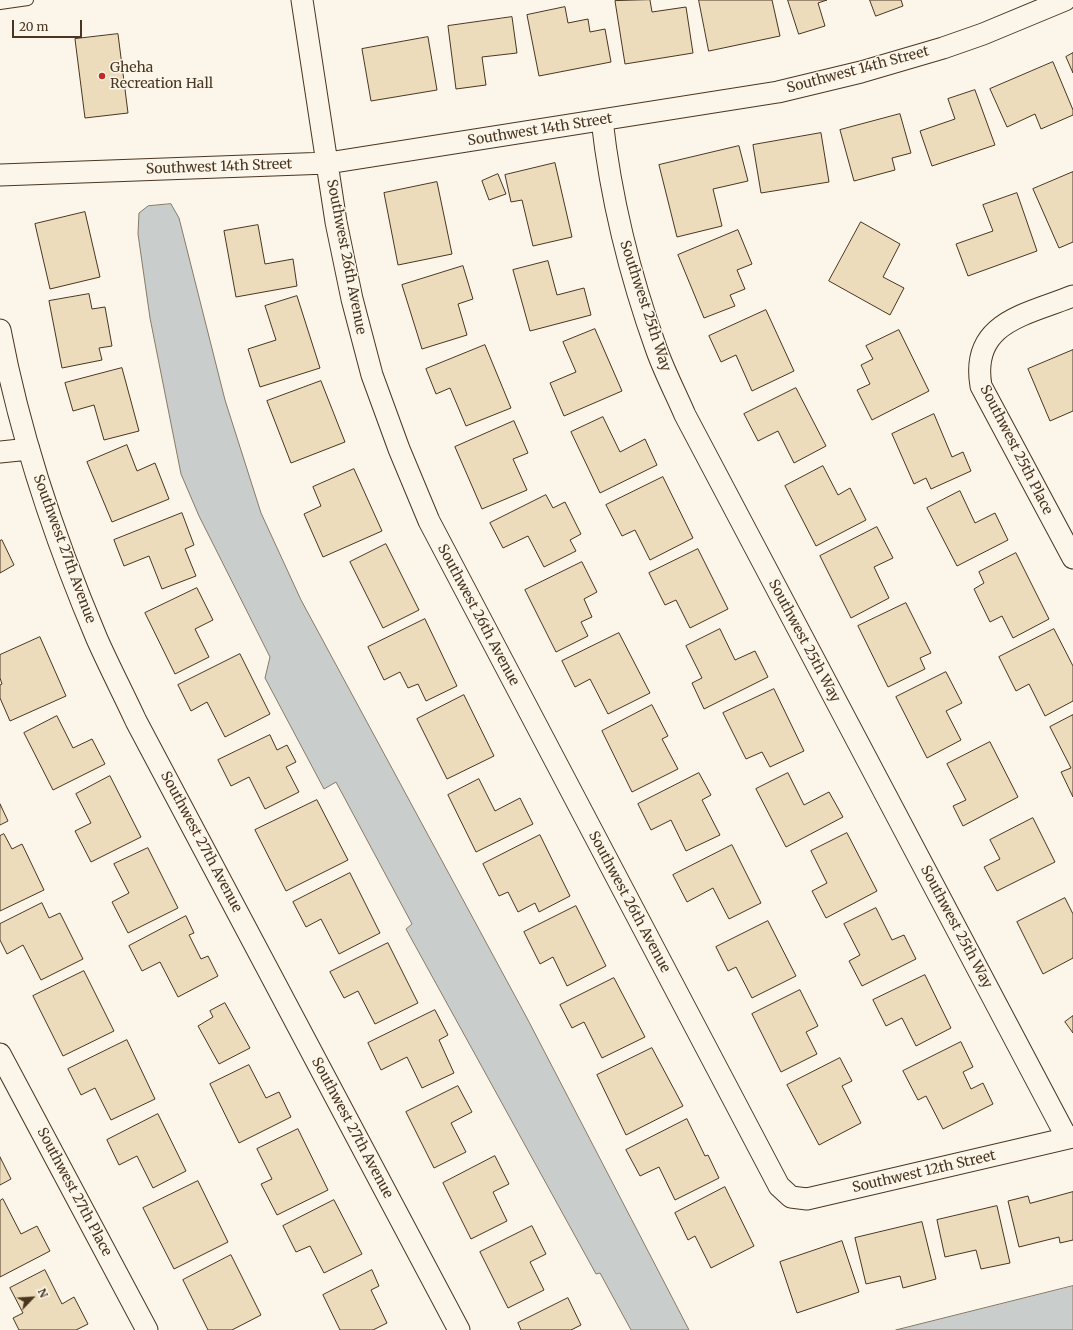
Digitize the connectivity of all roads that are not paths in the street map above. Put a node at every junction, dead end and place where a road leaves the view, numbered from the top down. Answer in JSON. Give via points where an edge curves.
{"nodes":[{"id":1,"x":28,"y":0,"type":"edge"},
{"id":2,"x":302,"y":0,"type":"edge"},
{"id":3,"x":1065,"y":0,"type":"edge"},
{"id":4,"x":0,"y":4,"type":"edge"},
{"id":5,"x":602,"y":120,"type":"junction"},
{"id":6,"x":328,"y":163,"type":"junction"},
{"id":7,"x":0,"y":175,"type":"edge"},
{"id":8,"x":1073,"y":296,"type":"edge"},
{"id":9,"x":0,"y":330,"type":"edge"},
{"id":10,"x":29,"y":449,"type":"junction"},
{"id":11,"x":0,"y":452,"type":"edge"},
{"id":12,"x":1073,"y":558,"type":"edge"},
{"id":13,"x":0,"y":1054,"type":"edge"},
{"id":14,"x":1070,"y":1137,"type":"edge"},
{"id":15,"x":780,"y":1186,"type":"joint"},
{"id":16,"x":147,"y":1330,"type":"edge"},
{"id":17,"x":459,"y":1330,"type":"edge"}],
"edges":[{"from":1,"to":4,"type":"lane"},
{"from":2,"to":6,"type":"street","name":"Southwest 26th Avenue"},
{"from":3,"to":5,"type":"street","name":"Southwest 14th Street","via":[[976,36],[861,72],[778,92]]},
{"from":5,"to":6,"type":"street","name":"Southwest 14th Street"},
{"from":5,"to":14,"type":"street","name":"Southwest 25th Way","via":[[618,222],[630,272],[658,352],[685,415]]},
{"from":6,"to":7,"type":"street","name":"Southwest 14th Street"},
{"from":6,"to":15,"type":"street","name":"Southwest 26th Avenue","via":[[336,222],[352,299],[372,375],[398,449],[429,522]]},
{"from":8,"to":12,"type":"street","name":"Southwest 25th Place","via":[[1001,326],[989,338],[978,369],[980,386]]},
{"from":9,"to":10,"type":"street","name":"Southwest 27th Avenue"},
{"from":10,"to":11,"type":"street"},
{"from":10,"to":17,"type":"street","name":"Southwest 27th Avenue","via":[[64,556],[98,639],[136,721]]},
{"from":13,"to":16,"type":"street","name":"Southwest 27th Place"},
{"from":14,"to":15,"type":"street","name":"Southwest 12th Street","via":[[807,1200],[791,1197]]}]}
